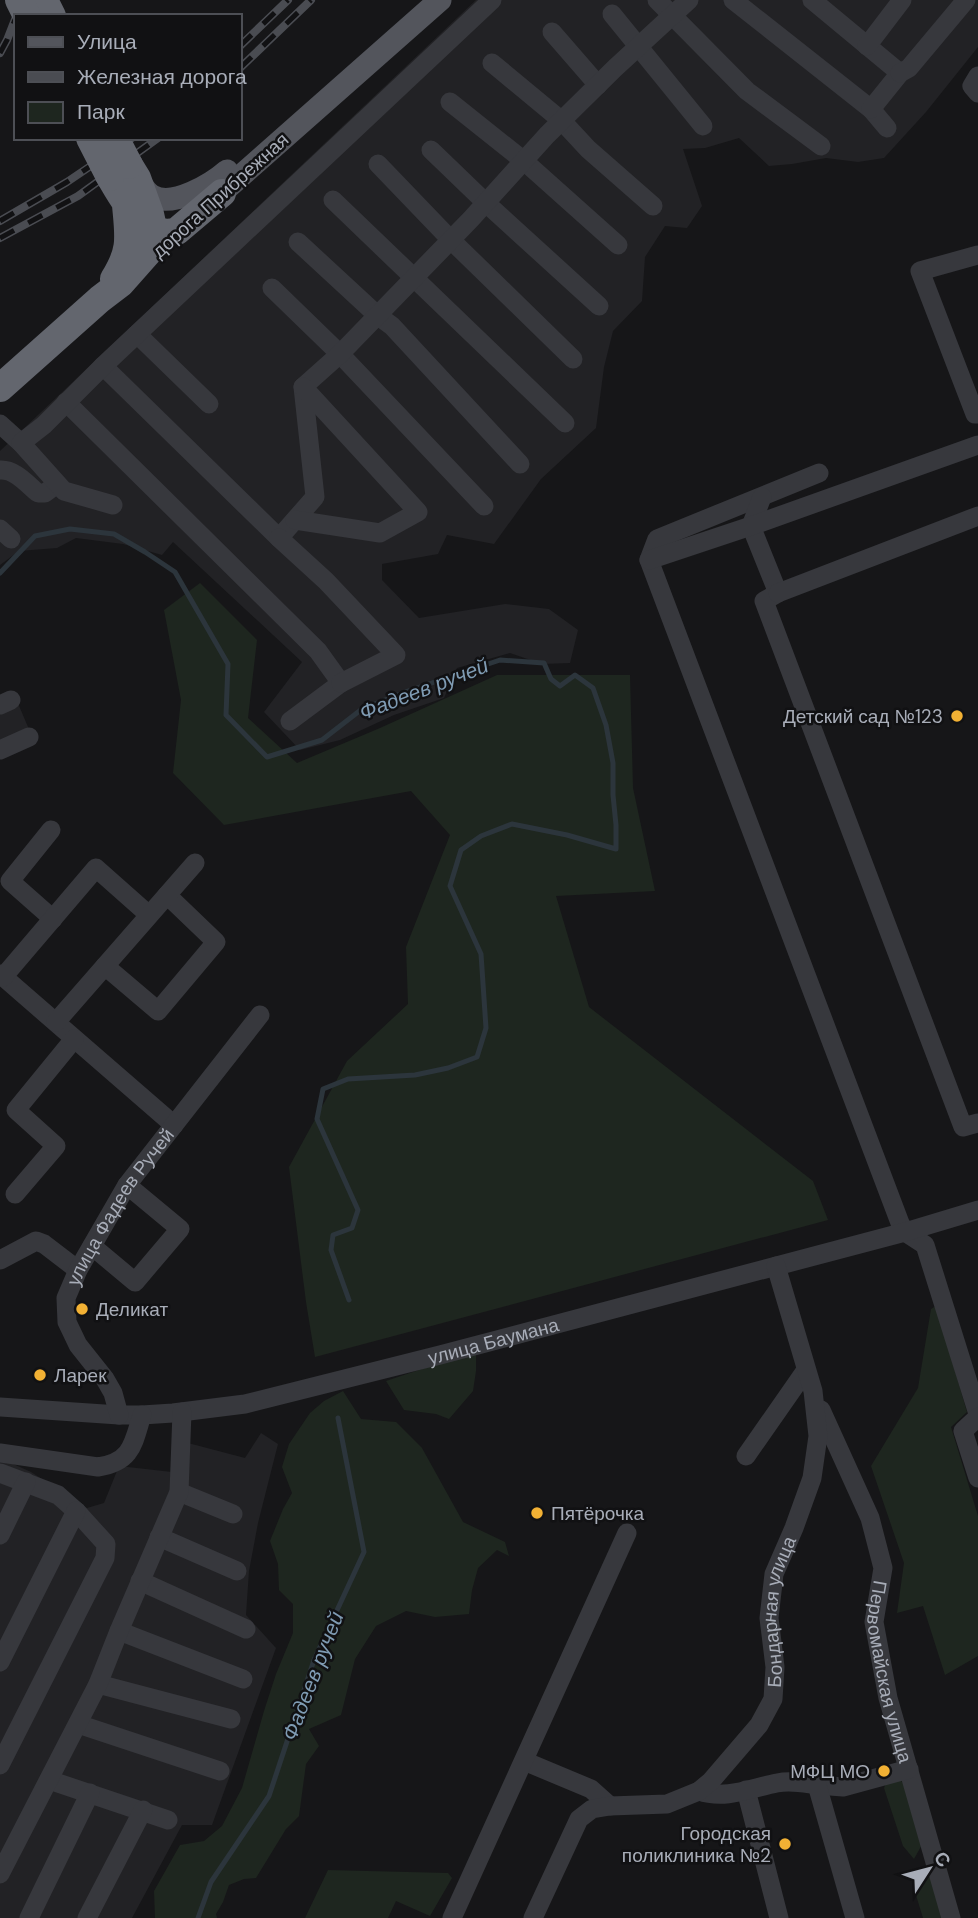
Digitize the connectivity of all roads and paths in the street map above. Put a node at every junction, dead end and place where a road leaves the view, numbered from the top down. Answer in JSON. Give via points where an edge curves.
{"nodes":[{"id":1,"x":426,"y":0,"type":"edge"},
{"id":2,"x":440,"y":0,"type":"edge"},
{"id":3,"x":492,"y":0,"type":"edge"},
{"id":4,"x":657,"y":0,"type":"edge"},
{"id":5,"x":689,"y":0,"type":"edge"},
{"id":6,"x":733,"y":0,"type":"edge"},
{"id":7,"x":902,"y":0,"type":"edge"},
{"id":8,"x":966,"y":0,"type":"edge"},
{"id":9,"x":824,"y":4,"type":"edge"},
{"id":10,"x":612,"y":14,"type":"dead end"},
{"id":11,"x":673,"y":16,"type":"junction"},
{"id":12,"x":552,"y":32,"type":"dead end"},
{"id":13,"x":867,"y":46,"type":"junction"},
{"id":14,"x":639,"y":47,"type":"junction"},
{"id":15,"x":492,"y":63,"type":"dead end"},
{"id":16,"x":901,"y":73,"type":"junction"},
{"id":17,"x":978,"y":76,"type":"edge"},
{"id":18,"x":598,"y":85,"type":"junction"},
{"id":19,"x":978,"y":93,"type":"edge"},
{"id":20,"x":450,"y":102,"type":"dead end"},
{"id":21,"x":871,"y":109,"type":"junction"},
{"id":22,"x":562,"y":121,"type":"junction"},
{"id":23,"x":703,"y":126,"type":"dead end"},
{"id":24,"x":887,"y":128,"type":"dead end"},
{"id":25,"x":92,"y":140,"type":"edge"},
{"id":26,"x":116,"y":140,"type":"edge"},
{"id":27,"x":821,"y":146,"type":"dead end"},
{"id":28,"x":431,"y":150,"type":"dead end"},
{"id":29,"x":524,"y":161,"type":"junction"},
{"id":30,"x":378,"y":164,"type":"dead end"},
{"id":31,"x":125,"y":173,"type":"junction"},
{"id":32,"x":222,"y":193,"type":"junction"},
{"id":33,"x":333,"y":200,"type":"dead end"},
{"id":34,"x":486,"y":203,"type":"junction"},
{"id":35,"x":126,"y":205,"type":"junction"},
{"id":36,"x":653,"y":206,"type":"dead end"},
{"id":37,"x":155,"y":230,"type":"junction"},
{"id":38,"x":451,"y":240,"type":"junction"},
{"id":39,"x":298,"y":242,"type":"dead end"},
{"id":40,"x":618,"y":245,"type":"dead end"},
{"id":41,"x":978,"y":255,"type":"edge"},
{"id":42,"x":414,"y":278,"type":"junction"},
{"id":43,"x":272,"y":288,"type":"dead end"},
{"id":44,"x":111,"y":291,"type":"junction"},
{"id":45,"x":599,"y":306,"type":"dead end"},
{"id":46,"x":377,"y":315,"type":"junction"},
{"id":47,"x":137,"y":334,"type":"junction"},
{"id":48,"x":340,"y":354,"type":"junction"},
{"id":49,"x":573,"y":359,"type":"dead end"},
{"id":50,"x":103,"y":366,"type":"junction"},
{"id":51,"x":303,"y":387,"type":"junction"},
{"id":52,"x":0,"y":388,"type":"edge"},
{"id":53,"x":66,"y":402,"type":"junction"},
{"id":54,"x":209,"y":404,"type":"dead end"},
{"id":55,"x":978,"y":414,"type":"edge"},
{"id":56,"x":565,"y":423,"type":"dead end"},
{"id":57,"x":0,"y":424,"type":"edge"},
{"id":58,"x":21,"y":443,"type":"junction"},
{"id":59,"x":978,"y":445,"type":"edge"},
{"id":60,"x":520,"y":464,"type":"dead end"},
{"id":61,"x":0,"y":470,"type":"edge"},
{"id":62,"x":820,"y":474,"type":"dead end"},
{"id":63,"x":57,"y":484,"type":"junction"},
{"id":64,"x":762,"y":497,"type":"junction"},
{"id":65,"x":113,"y":505,"type":"dead end"},
{"id":66,"x":484,"y":506,"type":"dead end"},
{"id":67,"x":978,"y":516,"type":"edge"},
{"id":68,"x":295,"y":520,"type":"junction"},
{"id":69,"x":751,"y":526,"type":"junction"},
{"id":70,"x":279,"y":538,"type":"junction"},
{"id":71,"x":649,"y":559,"type":"junction"},
{"id":72,"x":778,"y":593,"type":"junction"},
{"id":73,"x":341,"y":683,"type":"junction"},
{"id":74,"x":290,"y":721,"type":"dead end"},
{"id":75,"x":29,"y":737,"type":"dead end"},
{"id":76,"x":0,"y":750,"type":"edge"},
{"id":77,"x":51,"y":830,"type":"dead end"},
{"id":78,"x":195,"y":863,"type":"dead end"},
{"id":79,"x":167,"y":895,"type":"junction"},
{"id":80,"x":149,"y":915,"type":"junction"},
{"id":81,"x":53,"y":919,"type":"junction"},
{"id":82,"x":105,"y":966,"type":"junction"},
{"id":83,"x":2,"y":976,"type":"edge"},
{"id":84,"x":260,"y":1015,"type":"dead end"},
{"id":85,"x":55,"y":1022,"type":"junction"},
{"id":86,"x":74,"y":1039,"type":"junction"},
{"id":87,"x":978,"y":1123,"type":"edge"},
{"id":88,"x":174,"y":1125,"type":"junction"},
{"id":89,"x":127,"y":1185,"type":"junction"},
{"id":90,"x":15,"y":1194,"type":"dead end"},
{"id":91,"x":978,"y":1210,"type":"edge"},
{"id":92,"x":905,"y":1233,"type":"junction"},
{"id":93,"x":92,"y":1246,"type":"junction"},
{"id":94,"x":0,"y":1260,"type":"edge"},
{"id":95,"x":776,"y":1266,"type":"junction"},
{"id":96,"x":78,"y":1270,"type":"junction"},
{"id":97,"x":806,"y":1370,"type":"junction"},
{"id":98,"x":813,"y":1391,"type":"junction"},
{"id":99,"x":0,"y":1407,"type":"edge"},
{"id":100,"x":182,"y":1412,"type":"junction"},
{"id":101,"x":118,"y":1415,"type":"junction"},
{"id":102,"x":142,"y":1415,"type":"junction"},
{"id":103,"x":978,"y":1415,"type":"edge"},
{"id":104,"x":747,"y":1456,"type":"dead end"},
{"id":105,"x":2,"y":1463,"type":"edge"},
{"id":106,"x":978,"y":1478,"type":"edge"},
{"id":107,"x":26,"y":1482,"type":"junction"},
{"id":108,"x":179,"y":1492,"type":"junction"},
{"id":109,"x":76,"y":1511,"type":"junction"},
{"id":110,"x":233,"y":1514,"type":"dead end"},
{"id":111,"x":627,"y":1533,"type":"dead end"},
{"id":112,"x":0,"y":1535,"type":"edge"},
{"id":113,"x":159,"y":1537,"type":"junction"},
{"id":114,"x":237,"y":1571,"type":"dead end"},
{"id":115,"x":140,"y":1581,"type":"junction"},
{"id":116,"x":246,"y":1629,"type":"dead end"},
{"id":117,"x":119,"y":1631,"type":"junction"},
{"id":118,"x":0,"y":1662,"type":"edge"},
{"id":119,"x":243,"y":1679,"type":"dead end"},
{"id":120,"x":98,"y":1684,"type":"junction"},
{"id":121,"x":231,"y":1719,"type":"dead end"},
{"id":122,"x":78,"y":1724,"type":"junction"},
{"id":123,"x":524,"y":1761,"type":"junction"},
{"id":124,"x":0,"y":1765,"type":"edge"},
{"id":125,"x":909,"y":1769,"type":"junction"},
{"id":126,"x":220,"y":1771,"type":"dead end"},
{"id":127,"x":49,"y":1780,"type":"junction"},
{"id":128,"x":817,"y":1786,"type":"junction"},
{"id":129,"x":746,"y":1790,"type":"junction"},
{"id":130,"x":699,"y":1791,"type":"junction"},
{"id":131,"x":90,"y":1793,"type":"junction"},
{"id":132,"x":610,"y":1806,"type":"junction"},
{"id":133,"x":142,"y":1811,"type":"junction"},
{"id":134,"x":168,"y":1820,"type":"dead end"},
{"id":135,"x":0,"y":1874,"type":"edge"},
{"id":136,"x":29,"y":1918,"type":"edge"},
{"id":137,"x":87,"y":1918,"type":"edge"},
{"id":138,"x":452,"y":1918,"type":"edge"},
{"id":139,"x":533,"y":1918,"type":"edge"},
{"id":140,"x":779,"y":1918,"type":"edge"},
{"id":141,"x":855,"y":1918,"type":"edge"},
{"id":142,"x":951,"y":1918,"type":"edge"}],
"edges":[{"from":1,"to":31,"type":"main road","via":[[213,183],[161,199]]},
{"from":2,"to":32,"type":"main road","name":"дорога Прибрежная"},
{"from":3,"to":47,"type":"street"},
{"from":4,"to":11,"type":"street"},
{"from":5,"to":11,"type":"street"},
{"from":6,"to":21,"type":"street"},
{"from":7,"to":13,"type":"street"},
{"from":8,"to":16,"type":"street"},
{"from":9,"to":13,"type":"street"},
{"from":10,"to":14,"type":"street"},
{"from":11,"to":14,"type":"street"},
{"from":11,"to":27,"type":"street","via":[[747,91]]},
{"from":12,"to":18,"type":"street"},
{"from":13,"to":16,"type":"street"},
{"from":14,"to":18,"type":"street"},
{"from":14,"to":23,"type":"street"},
{"from":15,"to":22,"type":"street"},
{"from":16,"to":21,"type":"street"},
{"from":17,"to":19,"type":"street","via":[[972,86]]},
{"from":18,"to":22,"type":"street"},
{"from":20,"to":29,"type":"street"},
{"from":21,"to":24,"type":"street"},
{"from":22,"to":29,"type":"street"},
{"from":22,"to":36,"type":"street"},
{"from":25,"to":31,"type":"highway","bridge":true},
{"from":26,"to":31,"type":"highway","bridge":true},
{"from":28,"to":34,"type":"street"},
{"from":29,"to":34,"type":"street"},
{"from":29,"to":40,"type":"street"},
{"from":30,"to":38,"type":"street"},
{"from":31,"to":35,"type":"highway"},
{"from":31,"to":37,"type":"highway"},
{"from":32,"to":37,"type":"highway","via":[[177,231]]},
{"from":32,"to":44,"type":"main road","name":"дорога Прибрежная"},
{"from":33,"to":42,"type":"street"},
{"from":34,"to":38,"type":"street"},
{"from":34,"to":45,"type":"street"},
{"from":35,"to":37,"type":"highway"},
{"from":35,"to":44,"type":"highway","via":[[127,255]]},
{"from":37,"to":44,"type":"highway","via":[[152,248]]},
{"from":38,"to":42,"type":"street"},
{"from":38,"to":49,"type":"street"},
{"from":39,"to":46,"type":"street"},
{"from":41,"to":55,"type":"street","via":[[920,271]]},
{"from":42,"to":46,"type":"street"},
{"from":42,"to":56,"type":"street"},
{"from":43,"to":48,"type":"street"},
{"from":44,"to":52,"type":"highway","name":"дорога Прибрежная"},
{"from":46,"to":48,"type":"street"},
{"from":46,"to":60,"type":"street"},
{"from":47,"to":50,"type":"street"},
{"from":47,"to":54,"type":"street"},
{"from":48,"to":51,"type":"street"},
{"from":48,"to":66,"type":"street"},
{"from":50,"to":53,"type":"street"},
{"from":50,"to":70,"type":"street"},
{"from":51,"to":68,"type":"street","via":[[315,497]]},
{"from":51,"to":68,"type":"street","via":[[418,512],[380,533]]},
{"from":53,"to":58,"type":"street"},
{"from":53,"to":73,"type":"street","via":[[318,651]]},
{"from":57,"to":58,"type":"street"},
{"from":58,"to":63,"type":"street"},
{"from":59,"to":69,"type":"street"},
{"from":61,"to":63,"type":"street","via":[[13,472],[38,494]]},
{"from":62,"to":64,"type":"street"},
{"from":63,"to":65,"type":"street","via":[[64,491]]},
{"from":64,"to":69,"type":"street"},
{"from":64,"to":71,"type":"street","via":[[657,539]]},
{"from":67,"to":72,"type":"street"},
{"from":68,"to":70,"type":"street"},
{"from":69,"to":71,"type":"street"},
{"from":69,"to":72,"type":"street"},
{"from":70,"to":73,"type":"street","via":[[396,656]]},
{"from":71,"to":92,"type":"street"},
{"from":72,"to":87,"type":"street","via":[[764,601],[962,1127]]},
{"from":73,"to":74,"type":"street"},
{"from":75,"to":76,"type":"street"},
{"from":77,"to":81,"type":"street","via":[[10,881]]},
{"from":78,"to":79,"type":"street"},
{"from":79,"to":80,"type":"street"},
{"from":79,"to":82,"type":"street","via":[[216,942],[159,1011]]},
{"from":80,"to":81,"type":"street","via":[[96,868]]},
{"from":80,"to":82,"type":"street"},
{"from":81,"to":83,"type":"street"},
{"from":82,"to":85,"type":"street"},
{"from":83,"to":85,"type":"street"},
{"from":84,"to":88,"type":"street","name":"улица Фадеев Ручей"},
{"from":85,"to":86,"type":"street"},
{"from":86,"to":88,"type":"street"},
{"from":86,"to":90,"type":"street","via":[[16,1110],[56,1146]]},
{"from":88,"to":89,"type":"street","name":"улица Фадеев Ручей"},
{"from":89,"to":93,"type":"street","name":"улица Фадеев Ручей"},
{"from":89,"to":93,"type":"street","via":[[180,1229],[135,1282]]},
{"from":91,"to":92,"type":"street","name":"улица Баумана"},
{"from":92,"to":95,"type":"street","name":"улица Баумана"},
{"from":92,"to":103,"type":"street","via":[[925,1245]]},
{"from":93,"to":96,"type":"street","name":"улица Фадеев Ручей"},
{"from":94,"to":96,"type":"street","via":[[36,1241]]},
{"from":95,"to":97,"type":"street","name":"Бондарная улица"},
{"from":95,"to":100,"type":"street","name":"улица Баумана","via":[[245,1404]]},
{"from":96,"to":101,"type":"street","name":"улица Фадеев Ручей","via":[[66,1298],[66,1322],[113,1393]]},
{"from":97,"to":98,"type":"street","name":"Бондарная улица"},
{"from":97,"to":104,"type":"street"},
{"from":98,"to":125,"type":"street","name":"Первомайская улица","via":[[870,1518],[883,1568],[874,1622],[888,1698]]},
{"from":98,"to":130,"type":"street","name":"Бондарная улица","via":[[818,1436],[812,1478],[774,1574],[769,1618],[775,1667],[773,1699],[759,1725]]},
{"from":99,"to":101,"type":"street","name":"улица Баумана"},
{"from":100,"to":102,"type":"street","name":"улица Баумана"},
{"from":100,"to":108,"type":"street"},
{"from":101,"to":102,"type":"street","name":"улица Баумана"},
{"from":102,"to":105,"type":"street","via":[[132,1449],[111,1465]]},
{"from":103,"to":106,"type":"street","via":[[963,1431]]},
{"from":105,"to":107,"type":"street"},
{"from":107,"to":109,"type":"street","via":[[58,1495]]},
{"from":107,"to":112,"type":"street"},
{"from":108,"to":110,"type":"street"},
{"from":108,"to":113,"type":"street"},
{"from":109,"to":118,"type":"street"},
{"from":109,"to":124,"type":"street","via":[[106,1544],[105,1558]]},
{"from":111,"to":123,"type":"street"},
{"from":113,"to":114,"type":"street"},
{"from":113,"to":115,"type":"street"},
{"from":115,"to":116,"type":"street"},
{"from":115,"to":117,"type":"street"},
{"from":117,"to":119,"type":"street"},
{"from":117,"to":120,"type":"street"},
{"from":120,"to":121,"type":"street"},
{"from":120,"to":122,"type":"street"},
{"from":122,"to":126,"type":"street"},
{"from":122,"to":127,"type":"street"},
{"from":123,"to":132,"type":"street","via":[[591,1788]]},
{"from":123,"to":138,"type":"street"},
{"from":125,"to":128,"type":"street","via":[[843,1787]]},
{"from":125,"to":142,"type":"street","name":"Первомайская улица"},
{"from":127,"to":131,"type":"street"},
{"from":127,"to":135,"type":"street"},
{"from":128,"to":129,"type":"street","via":[[795,1781]]},
{"from":128,"to":141,"type":"street"},
{"from":129,"to":130,"type":"street","via":[[725,1795]]},
{"from":129,"to":140,"type":"street"},
{"from":130,"to":132,"type":"street","name":"Бондарная улица","via":[[667,1804]]},
{"from":131,"to":133,"type":"street"},
{"from":131,"to":136,"type":"street"},
{"from":132,"to":139,"type":"street","name":"Бондарная улица","via":[[592,1809],[579,1819]]},
{"from":133,"to":134,"type":"street"},
{"from":133,"to":137,"type":"street"}]}
